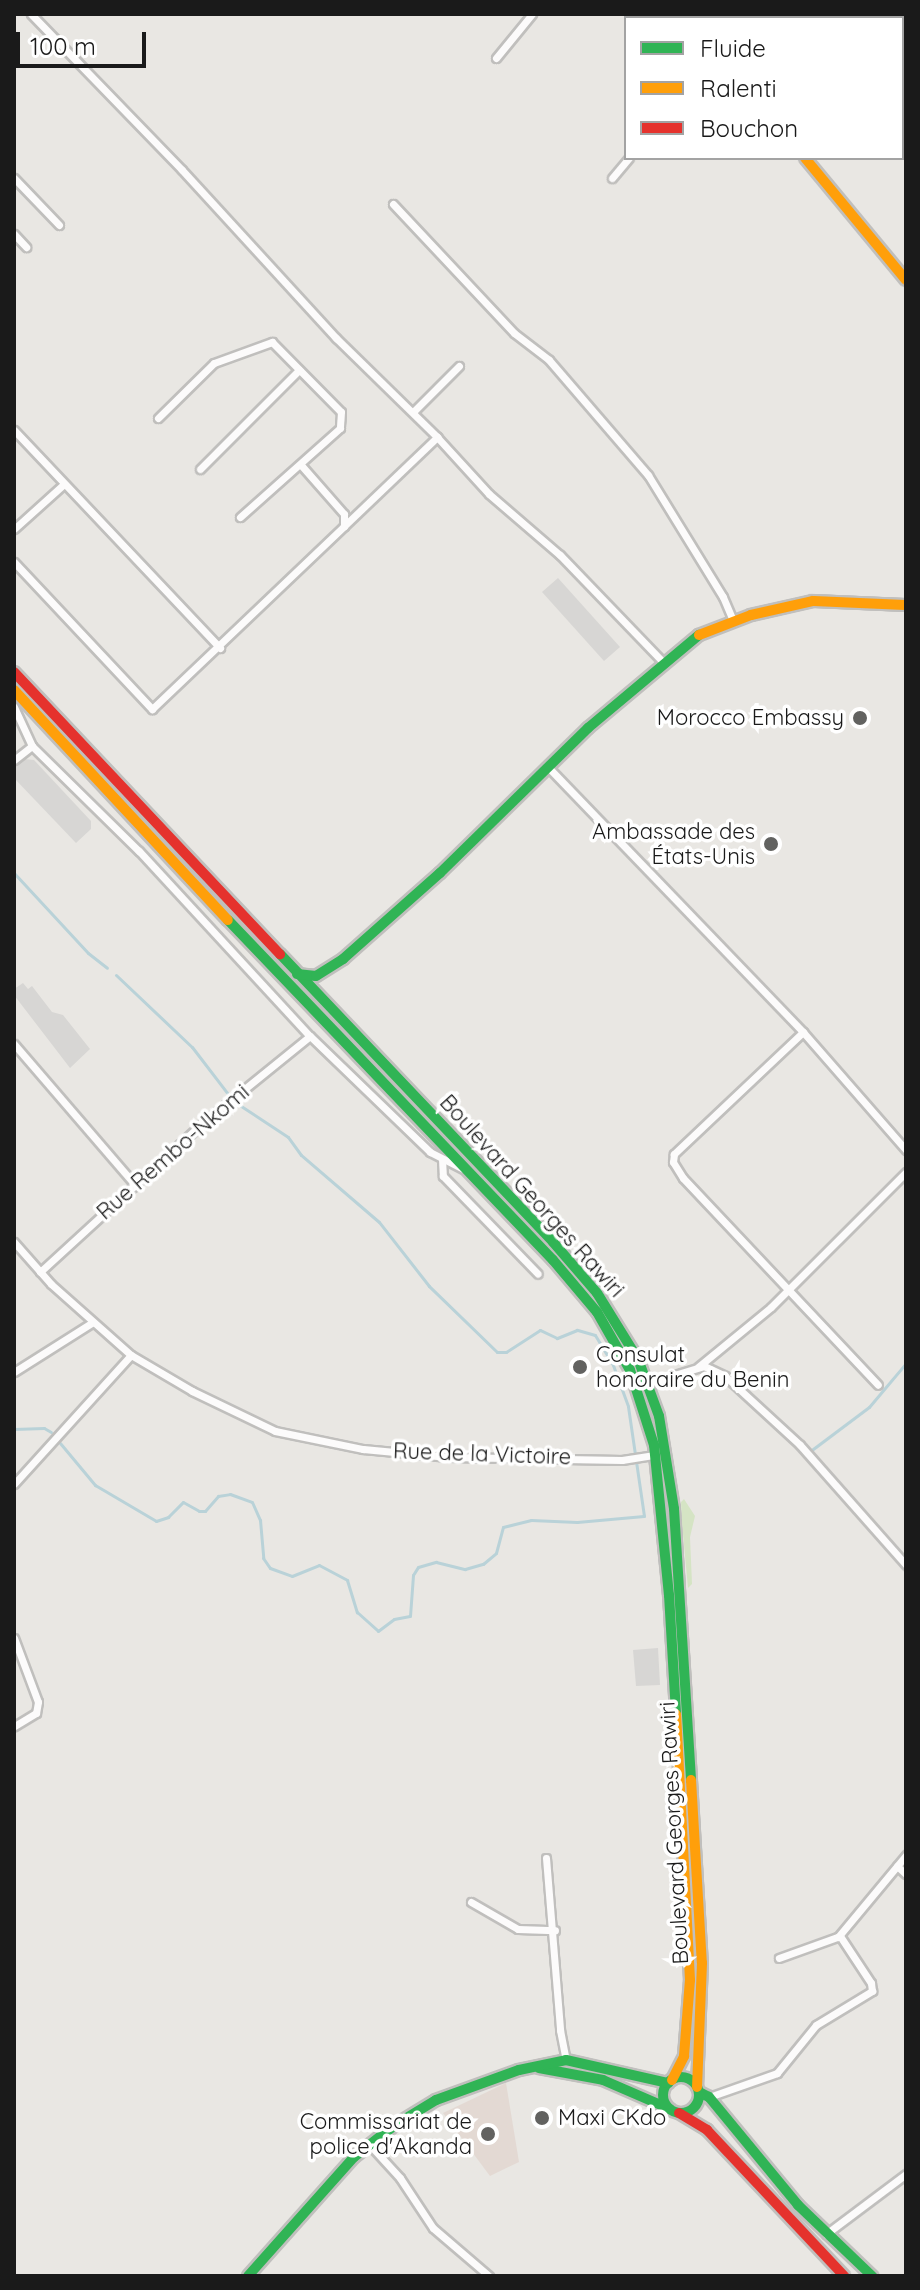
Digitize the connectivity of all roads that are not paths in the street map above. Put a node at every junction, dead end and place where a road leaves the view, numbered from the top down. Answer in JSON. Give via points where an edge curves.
{"nodes":[{"id":1,"x":31,"y":14,"type":"edge"},
{"id":2,"x":532,"y":14,"type":"edge"},
{"id":3,"x":496,"y":58,"type":"dead end"},
{"id":4,"x":627,"y":160,"type":"edge"},
{"id":5,"x":807,"y":160,"type":"edge"},
{"id":6,"x":14,"y":178,"type":"edge"},
{"id":7,"x":612,"y":178,"type":"dead end"},
{"id":8,"x":393,"y":204,"type":"dead end"},
{"id":9,"x":59,"y":225,"type":"dead end"},
{"id":10,"x":14,"y":234,"type":"edge"},
{"id":11,"x":26,"y":247,"type":"dead end"},
{"id":12,"x":906,"y":280,"type":"edge"},
{"id":13,"x":459,"y":366,"type":"dead end"},
{"id":14,"x":299,"y":370,"type":"junction"},
{"id":15,"x":413,"y":412,"type":"junction"},
{"id":16,"x":158,"y":418,"type":"dead end"},
{"id":17,"x":14,"y":430,"type":"edge"},
{"id":18,"x":437,"y":437,"type":"junction"},
{"id":19,"x":301,"y":465,"type":"junction"},
{"id":20,"x":200,"y":469,"type":"dead end"},
{"id":21,"x":64,"y":484,"type":"junction"},
{"id":22,"x":240,"y":517,"type":"dead end"},
{"id":23,"x":344,"y":526,"type":"junction"},
{"id":24,"x":14,"y":529,"type":"edge"},
{"id":25,"x":14,"y":562,"type":"edge"},
{"id":26,"x":906,"y":605,"type":"edge"},
{"id":27,"x":733,"y":621,"type":"junction"},
{"id":28,"x":220,"y":648,"type":"junction"},
{"id":29,"x":663,"y":662,"type":"junction"},
{"id":30,"x":14,"y":672,"type":"edge"},
{"id":31,"x":14,"y":690,"type":"edge"},
{"id":32,"x":14,"y":707,"type":"edge"},
{"id":33,"x":32,"y":746,"type":"junction"},
{"id":34,"x":14,"y":760,"type":"edge"},
{"id":35,"x":548,"y":767,"type":"junction"},
{"id":36,"x":330,"y":970,"type":"junction"},
{"id":37,"x":296,"y":973,"type":"junction"},
{"id":38,"x":325,"y":1004,"type":"junction"},
{"id":39,"x":803,"y":1032,"type":"junction"},
{"id":40,"x":310,"y":1036,"type":"junction"},
{"id":41,"x":14,"y":1044,"type":"edge"},
{"id":42,"x":906,"y":1150,"type":"edge"},
{"id":43,"x":442,"y":1159,"type":"junction"},
{"id":44,"x":464,"y":1168,"type":"junction"},
{"id":45,"x":906,"y":1172,"type":"edge"},
{"id":46,"x":136,"y":1186,"type":"junction"},
{"id":47,"x":14,"y":1242,"type":"edge"},
{"id":48,"x":40,"y":1272,"type":"junction"},
{"id":49,"x":538,"y":1274,"type":"dead end"},
{"id":50,"x":789,"y":1289,"type":"junction"},
{"id":51,"x":93,"y":1322,"type":"junction"},
{"id":52,"x":131,"y":1355,"type":"junction"},
{"id":53,"x":697,"y":1367,"type":"junction"},
{"id":54,"x":14,"y":1372,"type":"edge"},
{"id":55,"x":648,"y":1383,"type":"junction"},
{"id":56,"x":878,"y":1385,"type":"dead end"},
{"id":57,"x":655,"y":1455,"type":"junction"},
{"id":58,"x":14,"y":1484,"type":"edge"},
{"id":59,"x":906,"y":1565,"type":"edge"},
{"id":60,"x":14,"y":1638,"type":"edge"},
{"id":61,"x":14,"y":1726,"type":"edge"},
{"id":62,"x":906,"y":1855,"type":"edge"},
{"id":63,"x":546,"y":1858,"type":"dead end"},
{"id":64,"x":897,"y":1866,"type":"junction"},
{"id":65,"x":906,"y":1874,"type":"edge"},
{"id":66,"x":471,"y":1902,"type":"dead end"},
{"id":67,"x":555,"y":1930,"type":"junction"},
{"id":68,"x":838,"y":1937,"type":"junction"},
{"id":69,"x":779,"y":1958,"type":"dead end"},
{"id":70,"x":566,"y":2060,"type":"junction"},
{"id":71,"x":537,"y":2067,"type":"junction"},
{"id":72,"x":670,"y":2082,"type":"junction"},
{"id":73,"x":702,"y":2092,"type":"junction"},
{"id":74,"x":675,"y":2111,"type":"junction"},
{"id":75,"x":369,"y":2144,"type":"junction"},
{"id":76,"x":906,"y":2174,"type":"edge"},
{"id":77,"x":826,"y":2234,"type":"junction"},
{"id":78,"x":248,"y":2276,"type":"edge"},
{"id":79,"x":489,"y":2276,"type":"edge"},
{"id":80,"x":844,"y":2276,"type":"edge"},
{"id":81,"x":872,"y":2276,"type":"edge"}],
"edges":[{"from":1,"to":15,"type":"street","via":[[295,297]]},
{"from":2,"to":3,"type":"street"},
{"from":4,"to":7,"type":"street"},
{"from":5,"to":12,"type":"main road"},
{"from":6,"to":9,"type":"street"},
{"from":8,"to":27,"type":"street","via":[[514,333],[549,360],[648,475]]},
{"from":10,"to":11,"type":"street"},
{"from":13,"to":15,"type":"street"},
{"from":14,"to":16,"type":"street","via":[[275,343],[251,347],[214,363]]},
{"from":14,"to":19,"type":"street","via":[[343,416],[340,428]]},
{"from":14,"to":20,"type":"street"},
{"from":15,"to":18,"type":"street"},
{"from":17,"to":21,"type":"street"},
{"from":18,"to":23,"type":"street"},
{"from":18,"to":29,"type":"street"},
{"from":19,"to":22,"type":"street"},
{"from":19,"to":23,"type":"street","via":[[344,514]]},
{"from":21,"to":24,"type":"street"},
{"from":21,"to":28,"type":"street"},
{"from":23,"to":28,"type":"street"},
{"from":25,"to":28,"type":"street","via":[[152,709]]},
{"from":26,"to":27,"type":"main road","via":[[813,601]]},
{"from":27,"to":29,"type":"main road","via":[[699,635]]},
{"from":29,"to":35,"type":"main road"},
{"from":30,"to":37,"type":"main road","name":"Boulevard Georges Rawiri"},
{"from":31,"to":44,"type":"main road","name":"Boulevard Georges Rawiri"},
{"from":32,"to":33,"type":"street"},
{"from":33,"to":34,"type":"street"},
{"from":33,"to":40,"type":"street","via":[[139,851]]},
{"from":35,"to":36,"type":"main road"},
{"from":35,"to":39,"type":"street"},
{"from":36,"to":37,"type":"main road","via":[[312,977]]},
{"from":36,"to":38,"type":"main road","via":[[322,986]]},
{"from":37,"to":38,"type":"main road","name":"Boulevard Georges Rawiri"},
{"from":38,"to":55,"type":"main road","name":"Boulevard Georges Rawiri","via":[[584,1277],[619,1325]]},
{"from":39,"to":42,"type":"street"},
{"from":39,"to":50,"type":"street","via":[[674,1154],[673,1162]]},
{"from":40,"to":43,"type":"street"},
{"from":40,"to":46,"type":"street","name":"Rue Rembo-Nkomi","via":[[205,1121]]},
{"from":41,"to":46,"type":"street"},
{"from":43,"to":44,"type":"street"},
{"from":43,"to":49,"type":"street","via":[[443,1176]]},
{"from":44,"to":57,"type":"main road","name":"Boulevard Georges Rawiri","via":[[563,1270],[608,1328],[640,1394]]},
{"from":45,"to":50,"type":"street"},
{"from":46,"to":48,"type":"street","name":"Rue Rembo-Nkomi"},
{"from":47,"to":48,"type":"street","name":"Rue de la Victoire"},
{"from":48,"to":51,"type":"street","name":"Rue de la Victoire"},
{"from":50,"to":53,"type":"street"},
{"from":50,"to":56,"type":"street"},
{"from":51,"to":52,"type":"street","name":"Rue de la Victoire"},
{"from":51,"to":54,"type":"street"},
{"from":52,"to":57,"type":"street","name":"Rue de la Victoire","via":[[251,1423],[307,1439],[435,1457],[633,1460]]},
{"from":52,"to":58,"type":"street"},
{"from":53,"to":55,"type":"street"},
{"from":53,"to":59,"type":"street","via":[[714,1368],[780,1424]]},
{"from":55,"to":73,"type":"main road","name":"Boulevard Georges Rawiri","via":[[670,1474],[681,1598],[702,1963]]},
{"from":57,"to":72,"type":"main road","name":"Boulevard Georges Rawiri","via":[[669,1595],[690,1965],[685,2048]]},
{"from":60,"to":61,"type":"street","via":[[38,1702],[36,1713]]},
{"from":62,"to":64,"type":"street"},
{"from":63,"to":67,"type":"street"},
{"from":64,"to":65,"type":"street"},
{"from":64,"to":68,"type":"street"},
{"from":66,"to":67,"type":"street","via":[[518,1929]]},
{"from":67,"to":70,"type":"street"},
{"from":68,"to":69,"type":"street"},
{"from":68,"to":73,"type":"street","via":[[872,1991],[816,2025],[777,2073]]},
{"from":70,"to":71,"type":"main road"},
{"from":70,"to":72,"type":"main road"},
{"from":71,"to":74,"type":"main road","via":[[603,2080]]},
{"from":71,"to":75,"type":"main road","via":[[436,2100]]},
{"from":72,"to":73,"type":"main road","via":[[686,2078]]},
{"from":72,"to":74,"type":"main road","via":[[664,2097]]},
{"from":73,"to":74,"type":"main road","via":[[696,2105]]},
{"from":73,"to":77,"type":"main road"},
{"from":74,"to":80,"type":"main road","via":[[707,2130]]},
{"from":75,"to":78,"type":"main road"},
{"from":75,"to":79,"type":"street","via":[[400,2178],[433,2228]]},
{"from":76,"to":77,"type":"street"},
{"from":77,"to":81,"type":"main road"}]}
